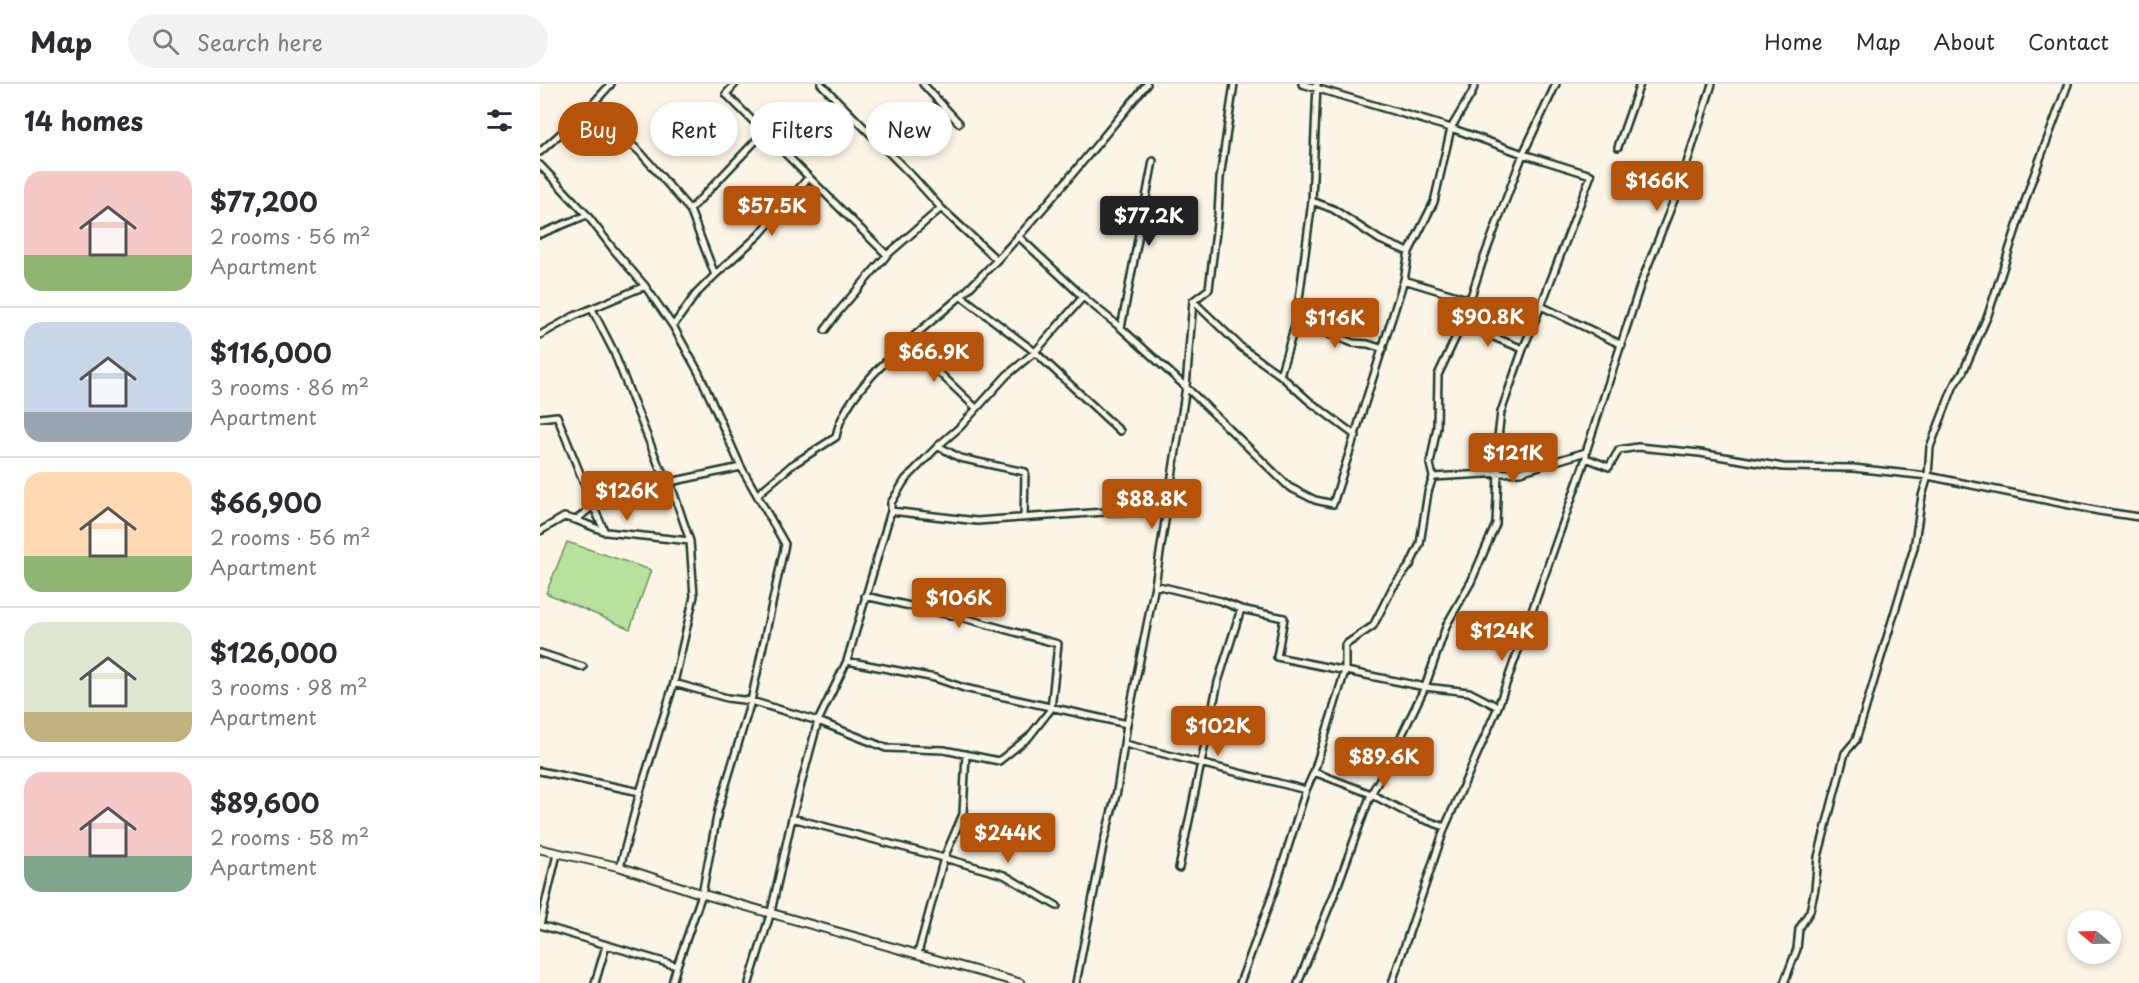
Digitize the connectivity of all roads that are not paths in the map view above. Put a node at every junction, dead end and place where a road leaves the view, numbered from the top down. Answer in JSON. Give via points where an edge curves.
{"nodes":[{"id":1,"x":611,"y":84,"type":"edge"},
{"id":2,"x":735,"y":84,"type":"edge"},
{"id":3,"x":821,"y":84,"type":"edge"},
{"id":4,"x":923,"y":84,"type":"edge"},
{"id":5,"x":1146,"y":84,"type":"edge"},
{"id":6,"x":1234,"y":84,"type":"edge"},
{"id":7,"x":1302,"y":84,"type":"edge"},
{"id":8,"x":1475,"y":84,"type":"edge"},
{"id":9,"x":1556,"y":84,"type":"edge"},
{"id":10,"x":1640,"y":84,"type":"edge"},
{"id":11,"x":1712,"y":84,"type":"edge"},
{"id":12,"x":2068,"y":84,"type":"edge"},
{"id":13,"x":1316,"y":86,"type":"edge"},
{"id":14,"x":594,"y":102,"type":"edge"},
{"id":15,"x":750,"y":118,"type":"edge"},
{"id":16,"x":959,"y":123,"type":"dead end"},
{"id":17,"x":1451,"y":128,"type":"junction"},
{"id":18,"x":558,"y":136,"type":"edge"},
{"id":19,"x":750,"y":147,"type":"edge"},
{"id":20,"x":1618,"y":147,"type":"dead end"},
{"id":21,"x":638,"y":150,"type":"edge"},
{"id":22,"x":540,"y":152,"type":"edge"},
{"id":23,"x":1523,"y":154,"type":"junction"},
{"id":24,"x":787,"y":156,"type":"edge"},
{"id":25,"x":1153,"y":161,"type":"dead end"},
{"id":26,"x":540,"y":165,"type":"edge"},
{"id":27,"x":808,"y":178,"type":"junction"},
{"id":28,"x":1312,"y":201,"type":"junction"},
{"id":29,"x":941,"y":208,"type":"junction"},
{"id":30,"x":690,"y":210,"type":"junction"},
{"id":31,"x":587,"y":215,"type":"junction"},
{"id":32,"x":540,"y":234,"type":"edge"},
{"id":33,"x":1018,"y":236,"type":"junction"},
{"id":34,"x":1409,"y":252,"type":"junction"},
{"id":35,"x":887,"y":255,"type":"junction"},
{"id":36,"x":997,"y":260,"type":"junction"},
{"id":37,"x":715,"y":275,"type":"junction"},
{"id":38,"x":1404,"y":280,"type":"junction"},
{"id":39,"x":645,"y":286,"type":"junction"},
{"id":40,"x":961,"y":296,"type":"junction"},
{"id":41,"x":1083,"y":297,"type":"junction"},
{"id":42,"x":1470,"y":300,"type":"junction"},
{"id":43,"x":1193,"y":301,"type":"junction"},
{"id":44,"x":1542,"y":306,"type":"junction"},
{"id":45,"x":592,"y":309,"type":"junction"},
{"id":46,"x":1296,"y":322,"type":"junction"},
{"id":47,"x":1462,"y":324,"type":"junction"},
{"id":48,"x":672,"y":326,"type":"junction"},
{"id":49,"x":1122,"y":328,"type":"junction"},
{"id":50,"x":825,"y":330,"type":"dead end"},
{"id":51,"x":540,"y":335,"type":"edge"},
{"id":52,"x":906,"y":341,"type":"junction"},
{"id":53,"x":1622,"y":345,"type":"junction"},
{"id":54,"x":1383,"y":349,"type":"junction"},
{"id":55,"x":1523,"y":349,"type":"junction"},
{"id":56,"x":1035,"y":352,"type":"junction"},
{"id":57,"x":1280,"y":375,"type":"junction"},
{"id":58,"x":1186,"y":387,"type":"junction"},
{"id":59,"x":976,"y":408,"type":"junction"},
{"id":60,"x":540,"y":418,"type":"edge"},
{"id":61,"x":1120,"y":431,"type":"dead end"},
{"id":62,"x":1356,"y":436,"type":"junction"},
{"id":63,"x":938,"y":446,"type":"junction"},
{"id":64,"x":1586,"y":455,"type":"junction"},
{"id":65,"x":741,"y":467,"type":"junction"},
{"id":66,"x":1498,"y":473,"type":"junction"},
{"id":67,"x":1433,"y":477,"type":"junction"},
{"id":68,"x":1928,"y":477,"type":"junction"},
{"id":69,"x":670,"y":482,"type":"junction"},
{"id":70,"x":758,"y":494,"type":"junction"},
{"id":71,"x":593,"y":506,"type":"junction"},
{"id":72,"x":891,"y":511,"type":"junction"},
{"id":73,"x":1167,"y":512,"type":"junction"},
{"id":74,"x":2139,"y":517,"type":"edge"},
{"id":75,"x":1024,"y":518,"type":"junction"},
{"id":76,"x":576,"y":520,"type":"junction"},
{"id":77,"x":540,"y":531,"type":"edge"},
{"id":78,"x":606,"y":532,"type":"junction"},
{"id":79,"x":690,"y":541,"type":"junction"},
{"id":80,"x":1155,"y":585,"type":"junction"},
{"id":81,"x":865,"y":596,"type":"junction"},
{"id":82,"x":1241,"y":609,"type":"junction"},
{"id":83,"x":540,"y":653,"type":"edge"},
{"id":84,"x":848,"y":661,"type":"junction"},
{"id":85,"x":583,"y":667,"type":"dead end"},
{"id":86,"x":1344,"y":670,"type":"junction"},
{"id":87,"x":674,"y":683,"type":"junction"},
{"id":88,"x":1425,"y":687,"type":"junction"},
{"id":89,"x":751,"y":701,"type":"junction"},
{"id":90,"x":1498,"y":707,"type":"junction"},
{"id":91,"x":1051,"y":709,"type":"junction"},
{"id":92,"x":818,"y":721,"type":"junction"},
{"id":93,"x":1127,"y":724,"type":"junction"},
{"id":94,"x":1125,"y":744,"type":"junction"},
{"id":95,"x":966,"y":754,"type":"junction"},
{"id":96,"x":1202,"y":765,"type":"junction"},
{"id":97,"x":540,"y":771,"type":"edge"},
{"id":98,"x":1314,"y":772,"type":"junction"},
{"id":99,"x":1306,"y":790,"type":"junction"},
{"id":100,"x":640,"y":792,"type":"junction"},
{"id":101,"x":1371,"y":794,"type":"junction"},
{"id":102,"x":792,"y":818,"type":"junction"},
{"id":103,"x":1445,"y":827,"type":"junction"},
{"id":104,"x":540,"y":849,"type":"edge"},
{"id":105,"x":557,"y":854,"type":"junction"},
{"id":106,"x":944,"y":858,"type":"junction"},
{"id":107,"x":620,"y":867,"type":"junction"},
{"id":108,"x":1179,"y":868,"type":"dead end"},
{"id":109,"x":702,"y":894,"type":"junction"},
{"id":110,"x":1057,"y":906,"type":"dead end"},
{"id":111,"x":771,"y":912,"type":"junction"},
{"id":112,"x":540,"y":925,"type":"edge"},
{"id":113,"x":606,"y":946,"type":"junction"},
{"id":114,"x":918,"y":953,"type":"junction"},
{"id":115,"x":677,"y":966,"type":"junction"},
{"id":116,"x":1016,"y":982,"type":"edge"},
{"id":117,"x":595,"y":983,"type":"edge"},
{"id":118,"x":672,"y":983,"type":"edge"},
{"id":119,"x":749,"y":983,"type":"edge"},
{"id":120,"x":1076,"y":983,"type":"edge"},
{"id":121,"x":1240,"y":983,"type":"edge"},
{"id":122,"x":1298,"y":983,"type":"edge"},
{"id":123,"x":1392,"y":983,"type":"edge"},
{"id":124,"x":1784,"y":983,"type":"edge"}],
"edges":[{"from":1,"to":14,"type":"street"},
{"from":2,"to":15,"type":"street","via":[[726,94]]},
{"from":3,"to":29,"type":"street"},
{"from":4,"to":16,"type":"street"},
{"from":5,"to":33,"type":"street"},
{"from":6,"to":43,"type":"street","via":[[1209,289]]},
{"from":7,"to":13,"type":"street"},
{"from":8,"to":17,"type":"street"},
{"from":9,"to":23,"type":"street"},
{"from":10,"to":20,"type":"street"},
{"from":11,"to":53,"type":"street"},
{"from":12,"to":68,"type":"street","via":[[1988,315],[1930,447]]},
{"from":13,"to":17,"type":"street"},
{"from":13,"to":28,"type":"street"},
{"from":17,"to":23,"type":"street"},
{"from":17,"to":34,"type":"street","via":[[1434,202]]},
{"from":18,"to":22,"type":"street"},
{"from":19,"to":30,"type":"street"},
{"from":21,"to":30,"type":"street"},
{"from":23,"to":42,"type":"street"},
{"from":23,"to":44,"type":"street","via":[[1591,176]]},
{"from":24,"to":27,"type":"street"},
{"from":25,"to":49,"type":"street"},
{"from":26,"to":31,"type":"street"},
{"from":27,"to":35,"type":"street"},
{"from":27,"to":37,"type":"street","via":[[759,235]]},
{"from":28,"to":34,"type":"street","via":[[1333,208],[1380,240]]},
{"from":28,"to":46,"type":"street"},
{"from":29,"to":35,"type":"street"},
{"from":29,"to":36,"type":"street"},
{"from":30,"to":37,"type":"street"},
{"from":31,"to":32,"type":"street"},
{"from":31,"to":39,"type":"street"},
{"from":33,"to":36,"type":"street"},
{"from":33,"to":41,"type":"street"},
{"from":34,"to":38,"type":"street"},
{"from":35,"to":50,"type":"street"},
{"from":36,"to":40,"type":"street"},
{"from":37,"to":48,"type":"street"},
{"from":38,"to":42,"type":"street"},
{"from":38,"to":54,"type":"street"},
{"from":39,"to":45,"type":"street"},
{"from":39,"to":48,"type":"street"},
{"from":40,"to":52,"type":"street"},
{"from":40,"to":56,"type":"street"},
{"from":41,"to":49,"type":"street"},
{"from":41,"to":56,"type":"street"},
{"from":42,"to":47,"type":"street"},
{"from":43,"to":57,"type":"street","via":[[1241,347]]},
{"from":43,"to":58,"type":"street"},
{"from":44,"to":53,"type":"street"},
{"from":44,"to":55,"type":"street"},
{"from":45,"to":51,"type":"street"},
{"from":45,"to":69,"type":"street","via":[[613,350],[659,466]]},
{"from":46,"to":54,"type":"street","via":[[1353,343]]},
{"from":46,"to":57,"type":"street"},
{"from":47,"to":55,"type":"street"},
{"from":47,"to":67,"type":"street","via":[[1438,375],[1437,427],[1430,464]]},
{"from":48,"to":65,"type":"street","via":[[699,373]]},
{"from":49,"to":58,"type":"street"},
{"from":52,"to":59,"type":"street"},
{"from":52,"to":70,"type":"street","via":[[857,393],[839,421],[836,437],[792,465]]},
{"from":53,"to":64,"type":"street"},
{"from":54,"to":62,"type":"street"},
{"from":55,"to":66,"type":"street","via":[[1502,412]]},
{"from":56,"to":59,"type":"street"},
{"from":56,"to":61,"type":"street"},
{"from":57,"to":62,"type":"street"},
{"from":58,"to":62,"type":"street","via":[[1289,487],[1315,500],[1333,504]]},
{"from":58,"to":73,"type":"street"},
{"from":59,"to":63,"type":"street"},
{"from":60,"to":71,"type":"street","via":[[557,416]]},
{"from":63,"to":72,"type":"street","via":[[905,480],[891,503]]},
{"from":63,"to":75,"type":"street","via":[[960,458],[1025,472]]},
{"from":64,"to":66,"type":"street","via":[[1520,472]]},
{"from":64,"to":68,"type":"street","via":[[1609,466],[1619,450],[1638,447],[1783,467],[1853,468]]},
{"from":64,"to":90,"type":"street"},
{"from":65,"to":69,"type":"street"},
{"from":65,"to":70,"type":"street"},
{"from":66,"to":67,"type":"street"},
{"from":66,"to":88,"type":"street","via":[[1496,524],[1472,582],[1447,624]]},
{"from":67,"to":86,"type":"street","via":[[1420,544],[1373,626],[1346,645]]},
{"from":68,"to":74,"type":"street"},
{"from":68,"to":124,"type":"street","via":[[1914,548],[1856,740],[1845,753],[1818,857],[1810,911],[1800,929],[1800,940]]},
{"from":69,"to":71,"type":"street"},
{"from":69,"to":79,"type":"street"},
{"from":70,"to":89,"type":"street","via":[[785,544]]},
{"from":71,"to":76,"type":"street"},
{"from":71,"to":78,"type":"street"},
{"from":72,"to":75,"type":"street","via":[[977,521]]},
{"from":72,"to":81,"type":"street"},
{"from":73,"to":75,"type":"street"},
{"from":73,"to":80,"type":"street"},
{"from":76,"to":77,"type":"street","via":[[564,517]]},
{"from":76,"to":78,"type":"street"},
{"from":78,"to":79,"type":"street"},
{"from":79,"to":87,"type":"street","via":[[694,596]]},
{"from":80,"to":82,"type":"street"},
{"from":80,"to":93,"type":"street"},
{"from":81,"to":84,"type":"street"},
{"from":81,"to":91,"type":"street","via":[[1058,644]]},
{"from":82,"to":86,"type":"street","via":[[1284,618],[1277,657]]},
{"from":82,"to":96,"type":"street","via":[[1218,682]]},
{"from":83,"to":85,"type":"street"},
{"from":84,"to":91,"type":"street","via":[[935,678]]},
{"from":84,"to":92,"type":"street"},
{"from":86,"to":88,"type":"street"},
{"from":86,"to":98,"type":"street"},
{"from":87,"to":89,"type":"street"},
{"from":87,"to":100,"type":"street"},
{"from":88,"to":90,"type":"street","via":[[1469,692]]},
{"from":88,"to":101,"type":"street"},
{"from":89,"to":92,"type":"street"},
{"from":89,"to":109,"type":"street","via":[[718,812]]},
{"from":90,"to":103,"type":"street"},
{"from":91,"to":93,"type":"street"},
{"from":91,"to":95,"type":"street","via":[[1029,737],[999,761]]},
{"from":92,"to":95,"type":"street","via":[[886,747]]},
{"from":92,"to":102,"type":"street"},
{"from":93,"to":94,"type":"street"},
{"from":94,"to":96,"type":"street"},
{"from":94,"to":120,"type":"street"},
{"from":95,"to":106,"type":"street","via":[[963,814]]},
{"from":96,"to":99,"type":"street"},
{"from":96,"to":108,"type":"street"},
{"from":97,"to":100,"type":"street"},
{"from":98,"to":99,"type":"street"},
{"from":98,"to":101,"type":"street"},
{"from":99,"to":121,"type":"street"},
{"from":100,"to":107,"type":"street"},
{"from":101,"to":103,"type":"street"},
{"from":101,"to":122,"type":"street"},
{"from":102,"to":106,"type":"street"},
{"from":102,"to":111,"type":"street"},
{"from":103,"to":123,"type":"street"},
{"from":104,"to":105,"type":"street"},
{"from":105,"to":107,"type":"street"},
{"from":105,"to":112,"type":"street"},
{"from":106,"to":110,"type":"street","via":[[1004,875]]},
{"from":106,"to":114,"type":"street"},
{"from":107,"to":109,"type":"street"},
{"from":109,"to":111,"type":"street"},
{"from":109,"to":115,"type":"street"},
{"from":111,"to":114,"type":"street"},
{"from":111,"to":119,"type":"street"},
{"from":112,"to":113,"type":"street"},
{"from":113,"to":115,"type":"street"},
{"from":113,"to":117,"type":"street"},
{"from":114,"to":116,"type":"street"},
{"from":115,"to":118,"type":"street"}]}
